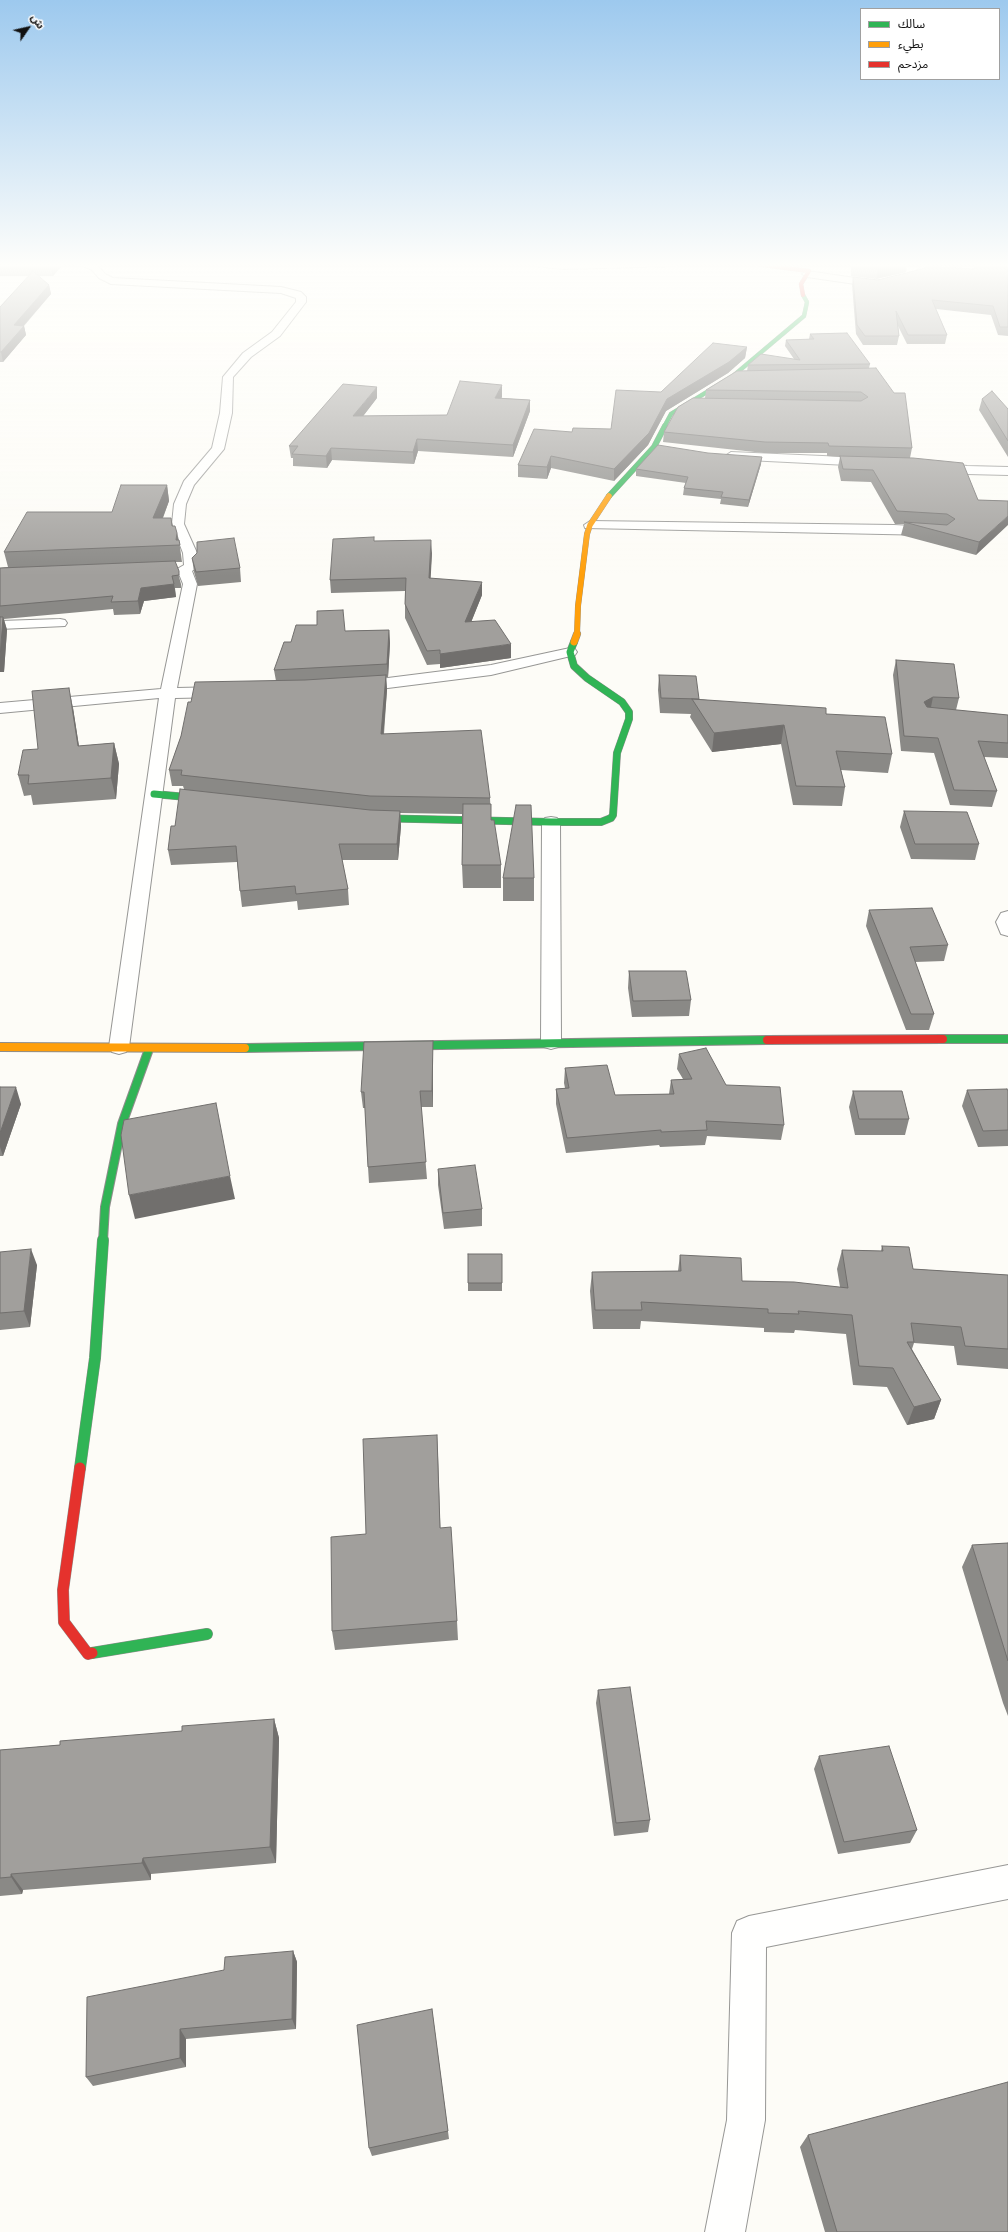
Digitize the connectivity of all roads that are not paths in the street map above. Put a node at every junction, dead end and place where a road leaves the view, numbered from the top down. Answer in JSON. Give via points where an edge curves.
{"nodes":[{"id":1,"x":236,"y":367,"type":"edge"},
{"id":2,"x":743,"y":367,"type":"edge"},
{"id":3,"x":733,"y":376,"type":"junction"},
{"id":4,"x":748,"y":376,"type":"edge"},
{"id":5,"x":686,"y":404,"type":"junction"},
{"id":6,"x":709,"y":404,"type":"edge"},
{"id":7,"x":654,"y":447,"type":"junction"},
{"id":8,"x":670,"y":449,"type":"edge"},
{"id":9,"x":716,"y":455,"type":"edge"},
{"id":10,"x":883,"y":463,"type":"edge"},
{"id":11,"x":921,"y":464,"type":"edge"},
{"id":12,"x":1008,"y":471,"type":"edge"},
{"id":13,"x":590,"y":525,"type":"junction"},
{"id":14,"x":944,"y":532,"type":"edge"},
{"id":15,"x":191,"y":567,"type":"junction"},
{"id":16,"x":168,"y":568,"type":"edge"},
{"id":17,"x":60,"y":623,"type":"dead end"},
{"id":18,"x":0,"y":625,"type":"edge"},
{"id":19,"x":570,"y":652,"type":"junction"},
{"id":20,"x":344,"y":688,"type":"edge"},
{"id":21,"x":237,"y":691,"type":"edge"},
{"id":22,"x":168,"y":693,"type":"junction"},
{"id":23,"x":0,"y":708,"type":"edge"},
{"id":24,"x":154,"y":794,"type":"junction"},
{"id":25,"x":221,"y":800,"type":"edge"},
{"id":26,"x":358,"y":817,"type":"edge"},
{"id":27,"x":551,"y":822,"type":"junction"},
{"id":28,"x":1008,"y":917,"type":"edge"},
{"id":29,"x":1008,"y":930,"type":"edge"},
{"id":30,"x":1008,"y":1039,"type":"edge"},
{"id":31,"x":551,"y":1042,"type":"junction"},
{"id":32,"x":0,"y":1047,"type":"edge"},
{"id":33,"x":119,"y":1047,"type":"junction"},
{"id":34,"x":149,"y":1049,"type":"junction"},
{"id":35,"x":207,"y":1634,"type":"dead end"},
{"id":36,"x":1008,"y":1882,"type":"edge"},
{"id":37,"x":725,"y":2232,"type":"edge"}],
"edges":[{"from":1,"to":15,"type":"street","via":[[228,377],[226,413],[218,449],[188,484],[180,504],[178,524],[190,553]]},
{"from":2,"to":3,"type":"street"},
{"from":3,"to":4,"type":"street"},
{"from":3,"to":5,"type":"street"},
{"from":5,"to":6,"type":"street"},
{"from":5,"to":7,"type":"street","via":[[672,414]]},
{"from":7,"to":8,"type":"street"},
{"from":7,"to":13,"type":"street","via":[[610,495]]},
{"from":9,"to":10,"type":"street"},
{"from":11,"to":12,"type":"street","via":[[967,470]]},
{"from":13,"to":14,"type":"street","via":[[894,529]]},
{"from":13,"to":19,"type":"street","via":[[578,606],[577,636]]},
{"from":15,"to":16,"type":"street"},
{"from":15,"to":22,"type":"street","via":[[184,569],[190,584]]},
{"from":17,"to":18,"type":"street"},
{"from":19,"to":20,"type":"street","via":[[491,670]]},
{"from":19,"to":27,"type":"street","via":[[574,666],[622,702],[629,712],[629,719],[617,753],[611,818],[601,822]]},
{"from":21,"to":22,"type":"street"},
{"from":22,"to":23,"type":"street"},
{"from":22,"to":24,"type":"street"},
{"from":24,"to":25,"type":"street"},
{"from":24,"to":33,"type":"street"},
{"from":26,"to":27,"type":"street"},
{"from":27,"to":31,"type":"street"},
{"from":28,"to":29,"type":"street"},
{"from":30,"to":31,"type":"street"},
{"from":31,"to":34,"type":"street"},
{"from":32,"to":33,"type":"street"},
{"from":33,"to":34,"type":"street"},
{"from":34,"to":35,"type":"street","via":[[122,1124],[105,1207],[95,1358],[63,1590],[64,1622],[88,1654]]},
{"from":36,"to":37,"type":"street","via":[[749,1933],[746,2120]]}]}
